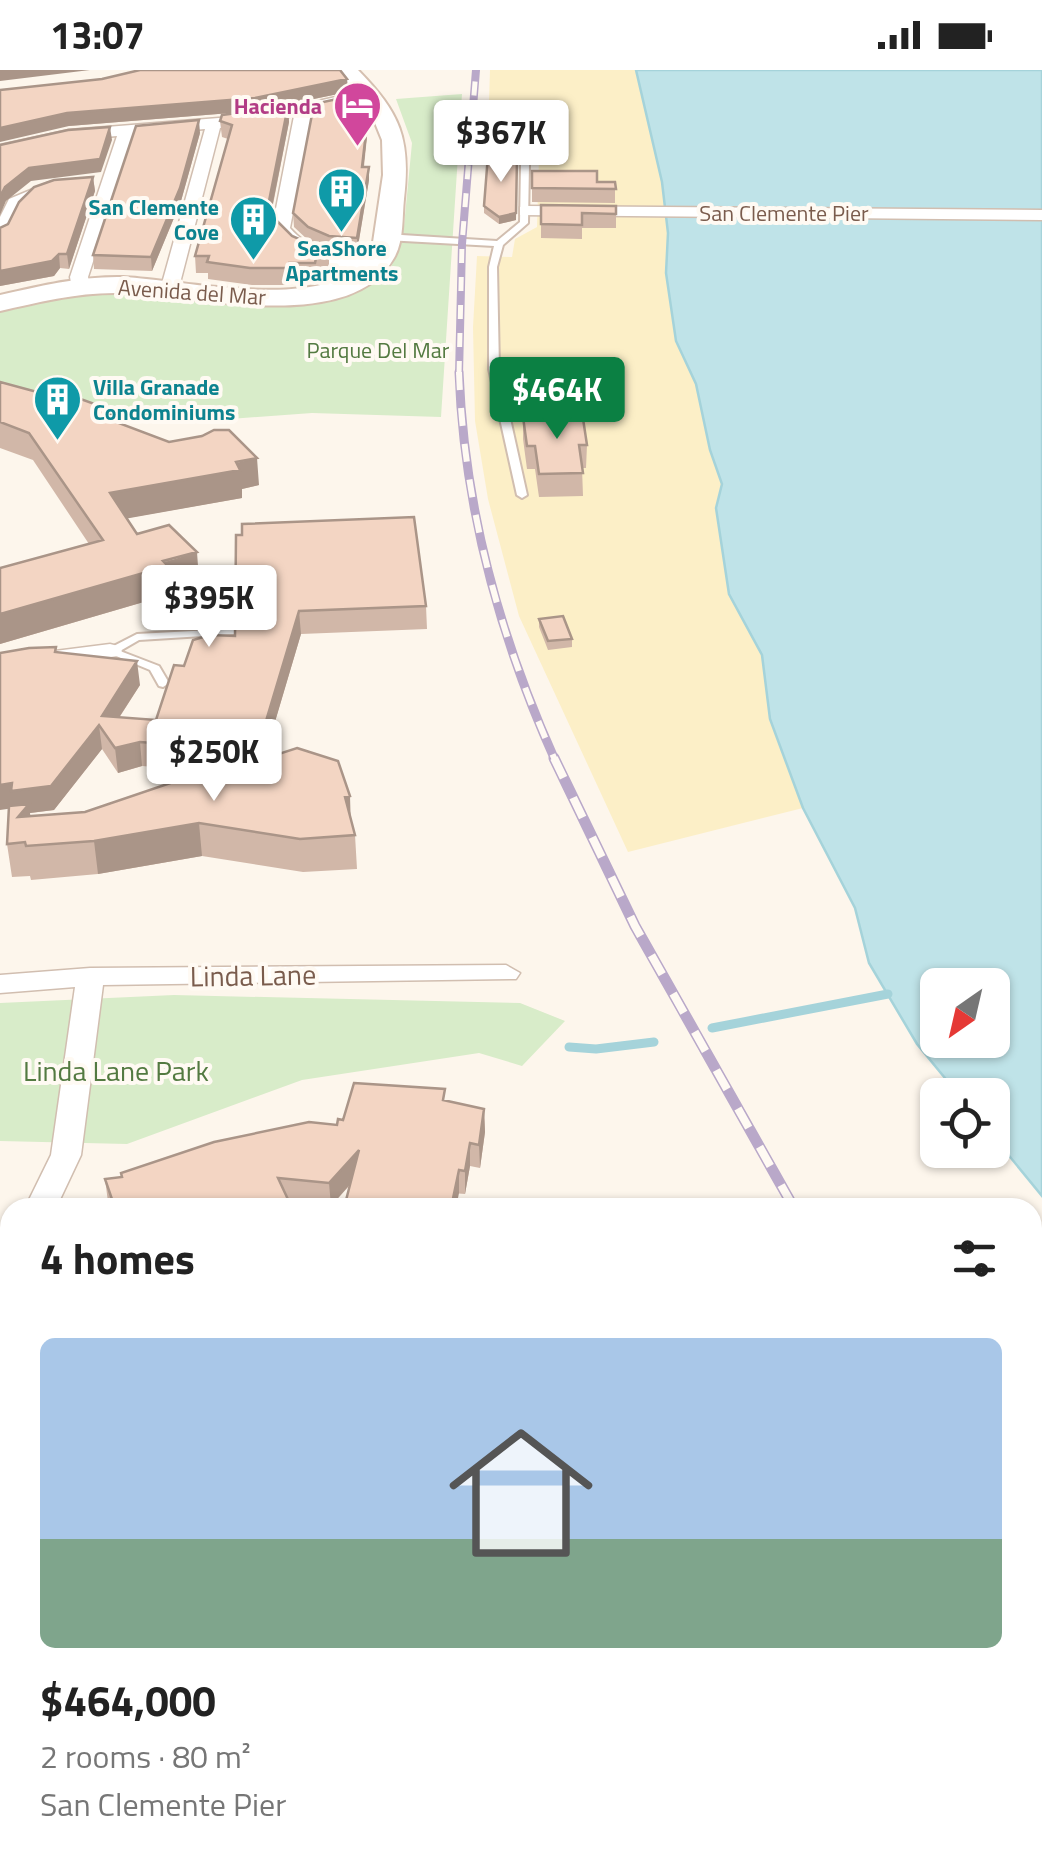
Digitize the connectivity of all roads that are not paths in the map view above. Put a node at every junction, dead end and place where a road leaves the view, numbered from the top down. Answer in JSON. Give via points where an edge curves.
{"nodes":[{"id":1,"x":345,"y":70,"type":"edge"},
{"id":2,"x":371,"y":96,"type":"junction"},
{"id":3,"x":298,"y":110,"type":"junction"},
{"id":4,"x":211,"y":126,"type":"junction"},
{"id":5,"x":127,"y":131,"type":"junction"},
{"id":6,"x":496,"y":145,"type":"dead end"},
{"id":7,"x":0,"y":150,"type":"edge"},
{"id":8,"x":96,"y":182,"type":"junction"},
{"id":9,"x":526,"y":211,"type":"junction"},
{"id":10,"x":1042,"y":215,"type":"edge"},
{"id":11,"x":0,"y":234,"type":"edge"},
{"id":12,"x":386,"y":238,"type":"junction"},
{"id":13,"x":498,"y":244,"type":"junction"},
{"id":14,"x":378,"y":264,"type":"junction"},
{"id":15,"x":170,"y":287,"type":"junction"},
{"id":16,"x":81,"y":288,"type":"junction"},
{"id":17,"x":0,"y":303,"type":"edge"},
{"id":18,"x":522,"y":495,"type":"dead end"},
{"id":19,"x":231,"y":632,"type":"edge"},
{"id":20,"x":110,"y":652,"type":"junction"},
{"id":21,"x":0,"y":665,"type":"edge"},
{"id":22,"x":163,"y":682,"type":"dead end"},
{"id":23,"x":506,"y":972,"type":"dead end"},
{"id":24,"x":90,"y":977,"type":"junction"},
{"id":25,"x":0,"y":984,"type":"edge"},
{"id":26,"x":45,"y":1198,"type":"edge"}],
"edges":[{"from":1,"to":2,"type":"main road"},
{"from":2,"to":3,"type":"street"},
{"from":2,"to":12,"type":"main road","via":[[390,127],[398,165]]},
{"from":3,"to":4,"type":"street"},
{"from":3,"to":14,"type":"street","via":[[303,118],[281,229],[291,242],[328,260]]},
{"from":4,"to":5,"type":"street"},
{"from":4,"to":15,"type":"street"},
{"from":5,"to":7,"type":"street"},
{"from":5,"to":8,"type":"street"},
{"from":6,"to":9,"type":"lane","via":[[514,150],[526,164]]},
{"from":8,"to":11,"type":"street","via":[[53,186],[15,203]]},
{"from":8,"to":16,"type":"street"},
{"from":9,"to":10,"type":"street","name":"San Clemente Pier"},
{"from":9,"to":13,"type":"lane","via":[[524,223]]},
{"from":12,"to":13,"type":"lane"},
{"from":12,"to":14,"type":"main road"},
{"from":13,"to":18,"type":"lane","via":[[494,369]]},
{"from":14,"to":15,"type":"main road","name":"Avenida del Mar","via":[[340,287],[282,298]]},
{"from":15,"to":16,"type":"main road","name":"Avenida del Mar"},
{"from":16,"to":17,"type":"main road","name":"Avenida del Mar"},
{"from":19,"to":20,"type":"lane","via":[[137,637]]},
{"from":20,"to":21,"type":"street"},
{"from":20,"to":22,"type":"lane","via":[[154,668]]},
{"from":23,"to":24,"type":"street","name":"Linda Lane"},
{"from":24,"to":25,"type":"street","name":"Linda Lane"},
{"from":24,"to":26,"type":"street","via":[[66,1155]]}]}
